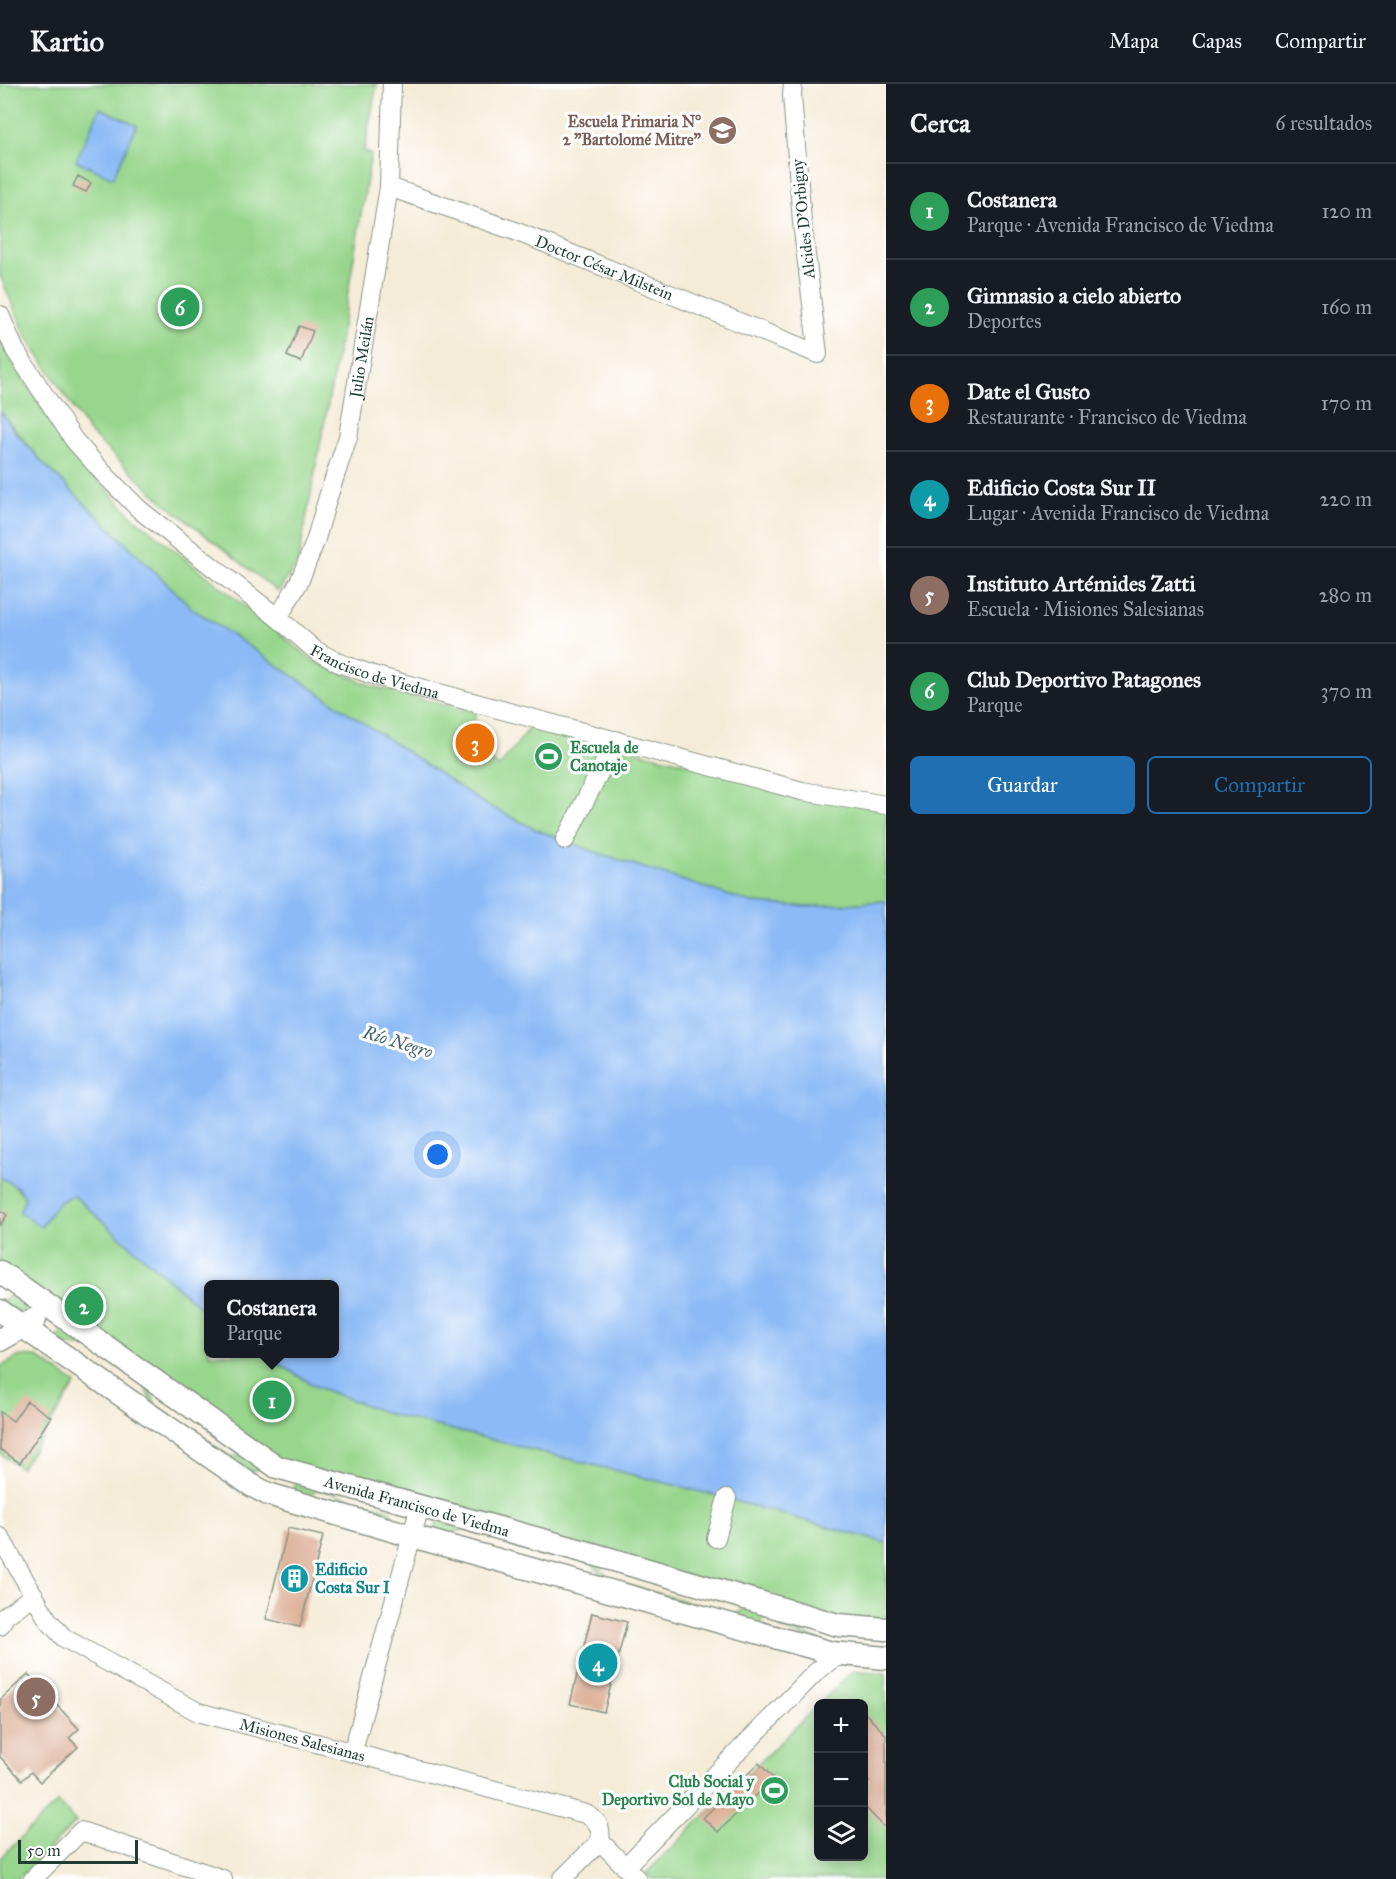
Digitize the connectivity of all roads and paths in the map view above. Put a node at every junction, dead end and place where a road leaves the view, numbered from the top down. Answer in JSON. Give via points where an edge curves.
{"nodes":[{"id":1,"x":392,"y":84,"type":"edge"},
{"id":2,"x":793,"y":84,"type":"edge"},
{"id":3,"x":389,"y":187,"type":"junction"},
{"id":4,"x":0,"y":315,"type":"edge"},
{"id":5,"x":818,"y":354,"type":"joint"},
{"id":6,"x":278,"y":618,"type":"junction"},
{"id":7,"x":616,"y":740,"type":"junction"},
{"id":8,"x":886,"y":805,"type":"edge"},
{"id":9,"x":565,"y":840,"type":"dead end"},
{"id":10,"x":0,"y":1272,"type":"edge"},
{"id":11,"x":51,"y":1309,"type":"junction"},
{"id":12,"x":0,"y":1311,"type":"edge"},
{"id":13,"x":23,"y":1326,"type":"junction"},
{"id":14,"x":0,"y":1340,"type":"edge"},
{"id":15,"x":277,"y":1467,"type":"junction"},
{"id":16,"x":268,"y":1494,"type":"junction"},
{"id":17,"x":727,"y":1498,"type":"dead end"},
{"id":18,"x":420,"y":1506,"type":"junction"},
{"id":19,"x":412,"y":1536,"type":"junction"},
{"id":20,"x":0,"y":1537,"type":"edge"},
{"id":21,"x":716,"y":1538,"type":"dead end"},
{"id":22,"x":34,"y":1595,"type":"junction"},
{"id":23,"x":775,"y":1607,"type":"junction"},
{"id":24,"x":0,"y":1626,"type":"edge"},
{"id":25,"x":886,"y":1629,"type":"edge"},
{"id":26,"x":769,"y":1635,"type":"junction"},
{"id":27,"x":842,"y":1655,"type":"junction"},
{"id":28,"x":886,"y":1658,"type":"edge"},
{"id":29,"x":353,"y":1751,"type":"junction"},
{"id":30,"x":600,"y":1841,"type":"junction"},
{"id":31,"x":631,"y":1873,"type":"edge"},
{"id":32,"x":33,"y":1879,"type":"edge"},
{"id":33,"x":223,"y":1879,"type":"edge"},
{"id":34,"x":562,"y":1879,"type":"edge"}],
"edges":[{"from":1,"to":3,"type":"street","name":"Julio Meilán"},
{"from":2,"to":5,"type":"street","name":"Alcides D'Orbigny","via":[[802,222]]},
{"from":3,"to":5,"type":"street","name":"Doctor César Milstein","via":[[515,231]]},
{"from":3,"to":6,"type":"street","name":"Julio Meilán","via":[[348,437],[311,552]]},
{"from":4,"to":6,"type":"street","name":"Francisco de Viedma","via":[[15,350],[43,395],[74,440],[105,475],[140,510]]},
{"from":6,"to":7,"type":"street","name":"Francisco de Viedma","via":[[315,650],[339,663]]},
{"from":7,"to":8,"type":"street","name":"Francisco de Viedma","via":[[802,791]]},
{"from":7,"to":9,"type":"street"},
{"from":10,"to":11,"type":"main road","name":"Avenida Francisco de Viedma"},
{"from":11,"to":13,"type":"main road"},
{"from":11,"to":15,"type":"main road","name":"Avenida Francisco de Viedma"},
{"from":12,"to":13,"type":"main road","name":"Avenida Francisco de Viedma"},
{"from":13,"to":14,"type":"main road"},
{"from":13,"to":16,"type":"main road","name":"Avenida Francisco de Viedma"},
{"from":15,"to":16,"type":"main road"},
{"from":15,"to":18,"type":"main road","name":"Avenida Francisco de Viedma"},
{"from":16,"to":19,"type":"main road","name":"Avenida Francisco de Viedma"},
{"from":17,"to":21,"type":"street"},
{"from":18,"to":19,"type":"street"},
{"from":18,"to":23,"type":"main road","name":"Avenida Francisco de Viedma"},
{"from":19,"to":26,"type":"main road","name":"Avenida Francisco de Viedma"},
{"from":19,"to":29,"type":"street"},
{"from":20,"to":22,"type":"street","name":"Misiones Salesianas"},
{"from":22,"to":24,"type":"street","via":[[5,1616]]},
{"from":22,"to":29,"type":"street","name":"Misiones Salesianas","via":[[64,1638],[198,1712]]},
{"from":23,"to":25,"type":"main road","name":"Avenida Francisco de Viedma","via":[[838,1625]]},
{"from":23,"to":26,"type":"main road"},
{"from":26,"to":27,"type":"main road","name":"Avenida Francisco de Viedma"},
{"from":27,"to":28,"type":"main road","name":"Avenida Francisco de Viedma"},
{"from":27,"to":31,"type":"street","via":[[816,1672]]},
{"from":29,"to":30,"type":"street","name":"Misiones Salesianas","via":[[586,1814],[597,1821]]},
{"from":30,"to":31,"type":"street","name":"Misiones Salesianas"},
{"from":30,"to":34,"type":"street"},
{"from":32,"to":33,"type":"street","via":[[81,1831]]}]}
